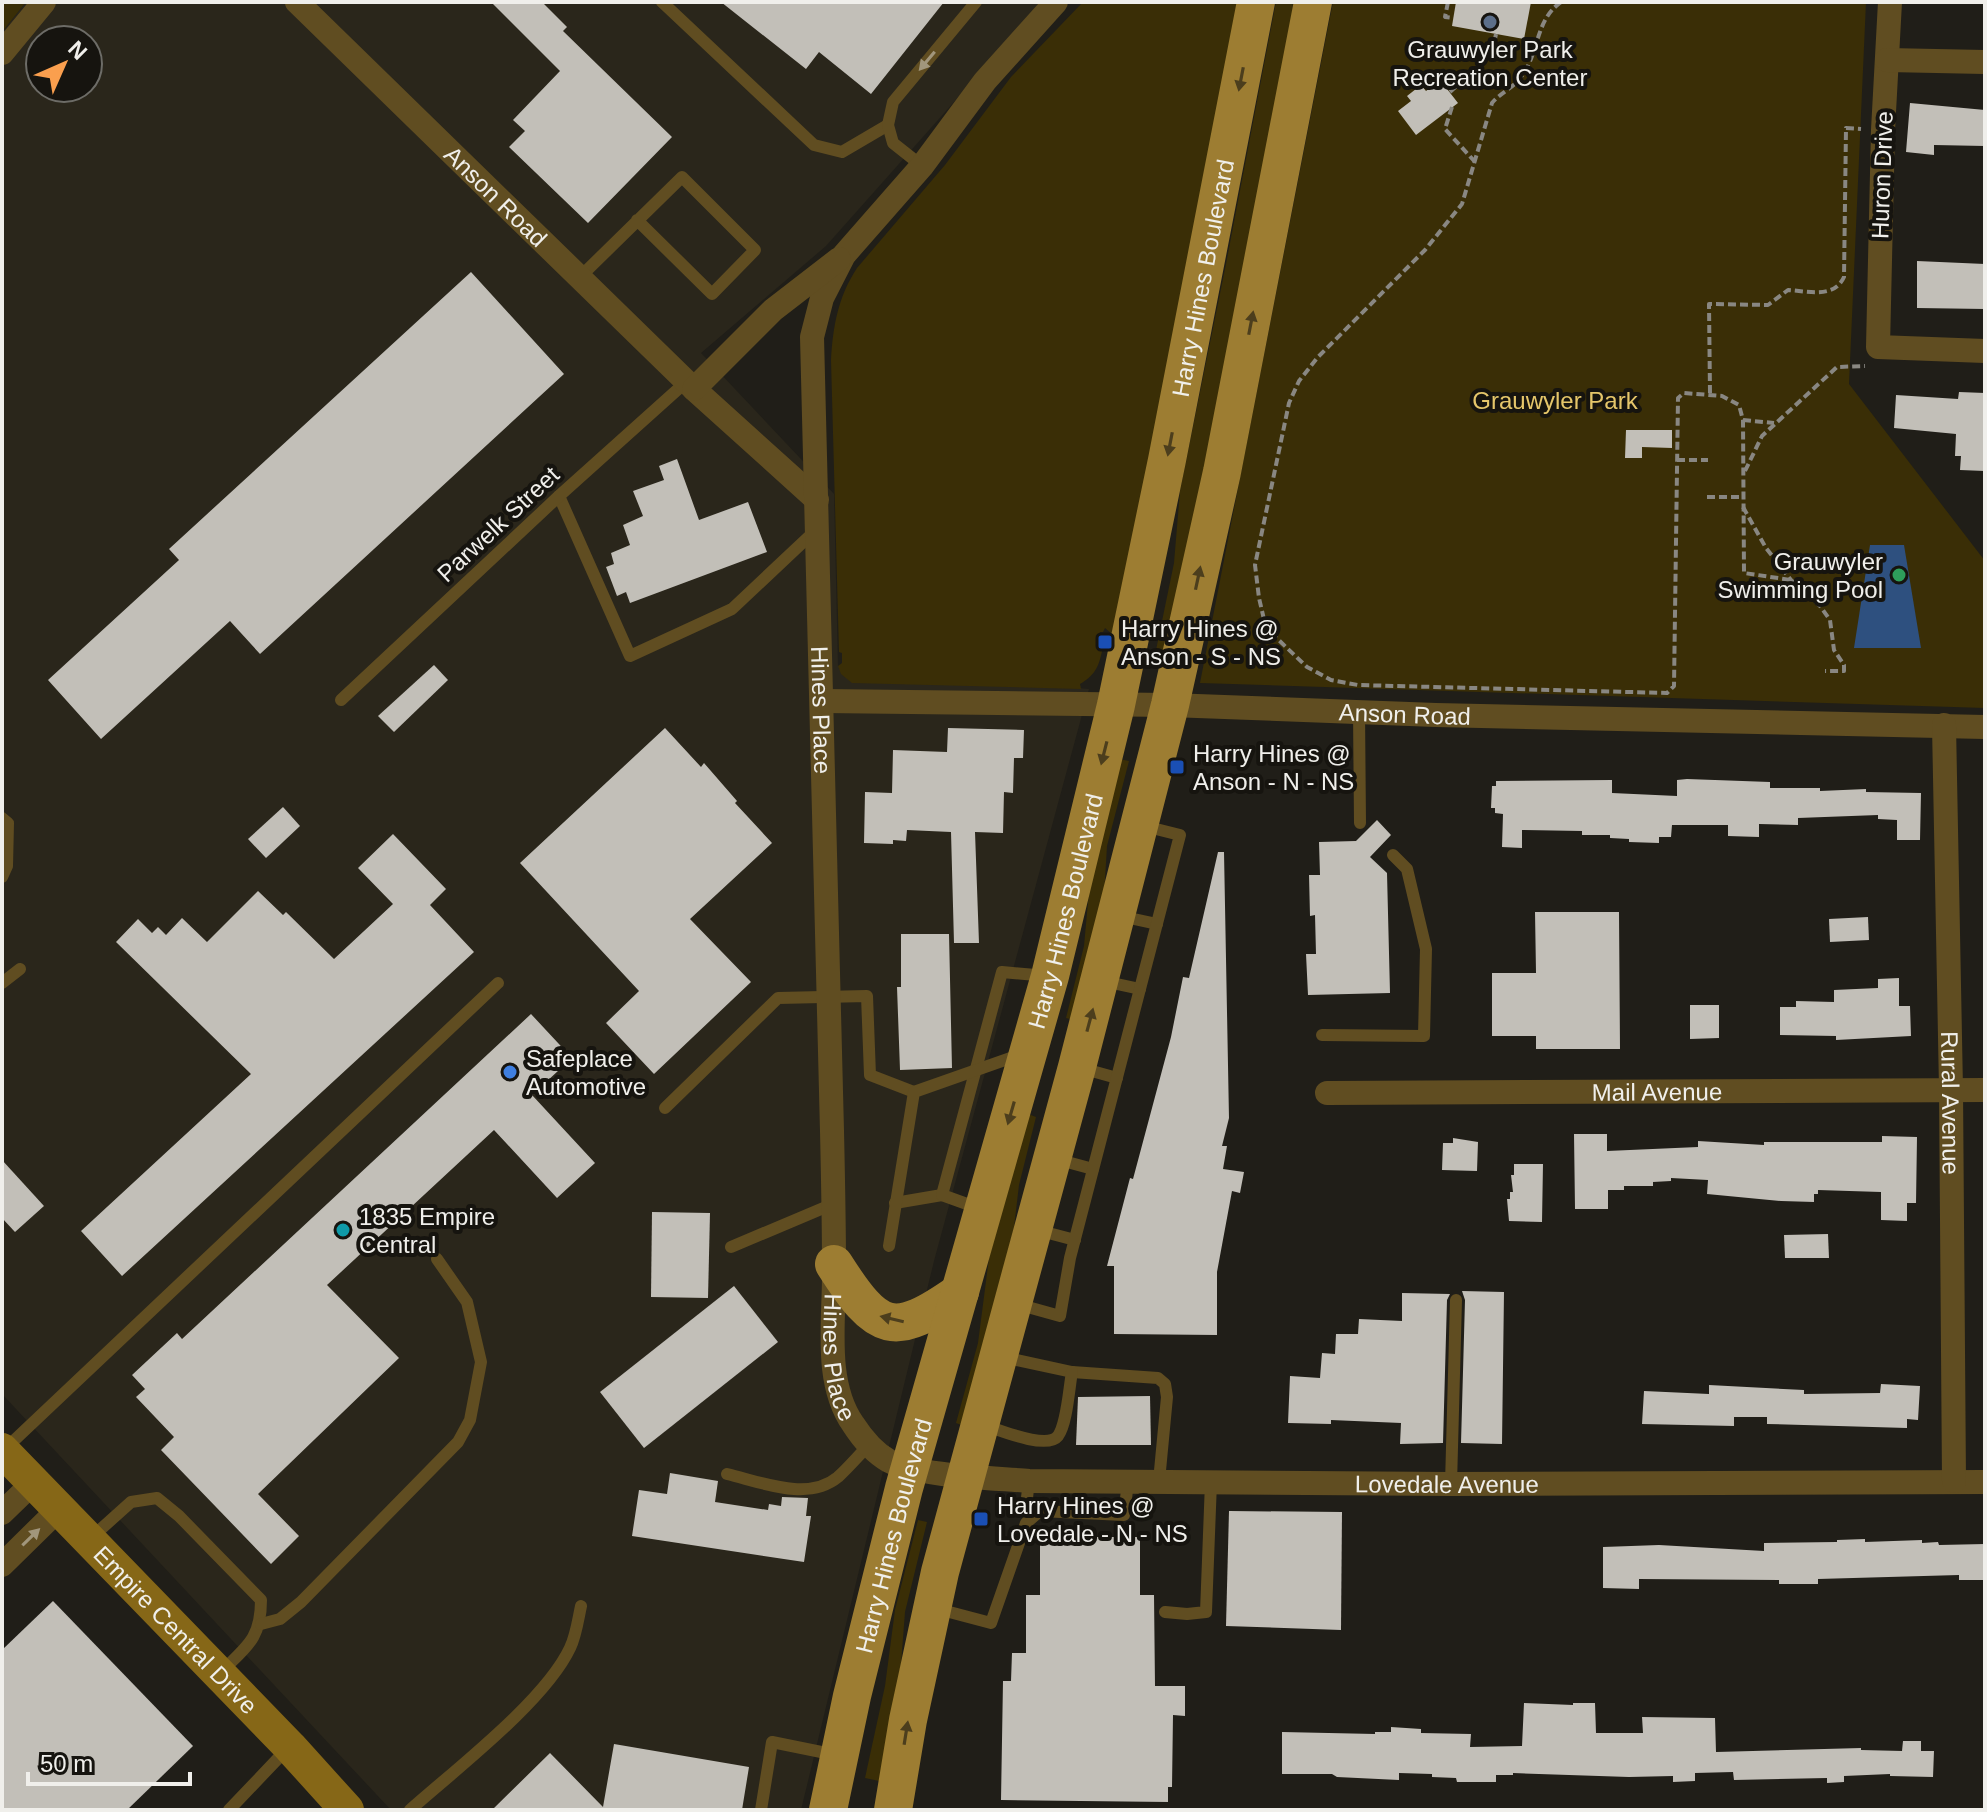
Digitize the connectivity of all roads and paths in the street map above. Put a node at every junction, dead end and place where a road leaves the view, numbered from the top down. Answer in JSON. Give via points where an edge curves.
{"nodes":[{"id":1,"x":44,"y":2,"type":"edge"},
{"id":2,"x":297,"y":2,"type":"edge"},
{"id":3,"x":662,"y":2,"type":"edge"},
{"id":4,"x":976,"y":2,"type":"edge"},
{"id":5,"x":1056,"y":2,"type":"edge"},
{"id":6,"x":1256,"y":2,"type":"edge"},
{"id":7,"x":1313,"y":2,"type":"edge"},
{"id":8,"x":1448,"y":2,"type":"edge"},
{"id":9,"x":1561,"y":2,"type":"edge"},
{"id":10,"x":1890,"y":2,"type":"edge"},
{"id":11,"x":1453,"y":18,"type":"dead end"},
{"id":12,"x":1496,"y":34,"type":"dead end"},
{"id":13,"x":2,"y":53,"type":"edge"},
{"id":14,"x":1887,"y":60,"type":"junction"},
{"id":15,"x":1985,"y":62,"type":"edge"},
{"id":16,"x":1450,"y":92,"type":"dead end"},
{"id":17,"x":1452,"y":107,"type":"dead end"},
{"id":18,"x":888,"y":125,"type":"junction"},
{"id":19,"x":1883,"y":130,"type":"junction"},
{"id":20,"x":1476,"y":163,"type":"junction"},
{"id":21,"x":922,"y":166,"type":"junction"},
{"id":22,"x":637,"y":220,"type":"junction"},
{"id":23,"x":844,"y":255,"type":"junction"},
{"id":24,"x":579,"y":278,"type":"junction"},
{"id":25,"x":1985,"y":351,"type":"edge"},
{"id":26,"x":1872,"y":356,"type":"junction"},
{"id":27,"x":690,"y":386,"type":"junction"},
{"id":28,"x":1710,"y":394,"type":"junction"},
{"id":29,"x":1743,"y":420,"type":"junction"},
{"id":30,"x":1774,"y":423,"type":"junction"},
{"id":31,"x":1677,"y":460,"type":"junction"},
{"id":32,"x":1708,"y":460,"type":"dead end"},
{"id":33,"x":1743,"y":477,"type":"junction"},
{"id":34,"x":559,"y":496,"type":"junction"},
{"id":35,"x":1707,"y":497,"type":"dead end"},
{"id":36,"x":1743,"y":497,"type":"junction"},
{"id":37,"x":817,"y":500,"type":"junction"},
{"id":38,"x":1743,"y":507,"type":"junction"},
{"id":39,"x":819,"y":526,"type":"junction"},
{"id":40,"x":1791,"y":580,"type":"junction"},
{"id":41,"x":1825,"y":671,"type":"dead end"},
{"id":42,"x":341,"y":700,"type":"dead end"},
{"id":43,"x":823,"y":701,"type":"junction"},
{"id":44,"x":1116,"y":705,"type":"junction"},
{"id":45,"x":1170,"y":705,"type":"junction"},
{"id":46,"x":1359,"y":712,"type":"junction"},
{"id":47,"x":1944,"y":725,"type":"junction"},
{"id":48,"x":1985,"y":727,"type":"edge"},
{"id":49,"x":2,"y":818,"type":"edge"},
{"id":50,"x":1360,"y":823,"type":"dead end"},
{"id":51,"x":1141,"y":825,"type":"junction"},
{"id":52,"x":1393,"y":855,"type":"dead end"},
{"id":53,"x":2,"y":877,"type":"edge"},
{"id":54,"x":1117,"y":915,"type":"junction"},
{"id":55,"x":1157,"y":924,"type":"junction"},
{"id":56,"x":20,"y":969,"type":"dead end"},
{"id":57,"x":1050,"y":976,"type":"junction"},
{"id":58,"x":1100,"y":980,"type":"junction"},
{"id":59,"x":2,"y":983,"type":"edge"},
{"id":60,"x":498,"y":983,"type":"dead end"},
{"id":61,"x":1140,"y":989,"type":"junction"},
{"id":62,"x":829,"y":997,"type":"junction"},
{"id":63,"x":1322,"y":1035,"type":"dead end"},
{"id":64,"x":1029,"y":1051,"type":"junction"},
{"id":65,"x":1077,"y":1067,"type":"junction"},
{"id":66,"x":975,"y":1068,"type":"junction"},
{"id":67,"x":1117,"y":1078,"type":"junction"},
{"id":68,"x":1951,"y":1089,"type":"junction"},
{"id":69,"x":1985,"y":1090,"type":"edge"},
{"id":70,"x":914,"y":1092,"type":"junction"},
{"id":71,"x":1327,"y":1093,"type":"dead end"},
{"id":72,"x":665,"y":1108,"type":"dead end"},
{"id":73,"x":1053,"y":1158,"type":"junction"},
{"id":74,"x":1093,"y":1169,"type":"junction"},
{"id":75,"x":942,"y":1195,"type":"junction"},
{"id":76,"x":895,"y":1203,"type":"junction"},
{"id":77,"x":833,"y":1204,"type":"junction"},
{"id":78,"x":984,"y":1210,"type":"junction"},
{"id":79,"x":1034,"y":1230,"type":"junction"},
{"id":80,"x":1075,"y":1240,"type":"junction"},
{"id":81,"x":889,"y":1246,"type":"dead end"},
{"id":82,"x":731,"y":1247,"type":"dead end"},
{"id":83,"x":437,"y":1259,"type":"dead end"},
{"id":84,"x":834,"y":1264,"type":"junction"},
{"id":85,"x":960,"y":1292,"type":"junction"},
{"id":86,"x":1456,"y":1300,"type":"dead end"},
{"id":87,"x":1014,"y":1303,"type":"junction"},
{"id":88,"x":999,"y":1357,"type":"junction"},
{"id":89,"x":1072,"y":1372,"type":"junction"},
{"id":90,"x":981,"y":1424,"type":"junction"},
{"id":91,"x":869,"y":1445,"type":"junction"},
{"id":92,"x":2,"y":1450,"type":"edge"},
{"id":93,"x":911,"y":1468,"type":"junction"},
{"id":94,"x":727,"y":1474,"type":"dead end"},
{"id":95,"x":967,"y":1476,"type":"junction"},
{"id":96,"x":1029,"y":1481,"type":"junction"},
{"id":97,"x":1159,"y":1481,"type":"junction"},
{"id":98,"x":1954,"y":1481,"type":"junction"},
{"id":99,"x":34,"y":1482,"type":"junction"},
{"id":100,"x":1128,"y":1482,"type":"junction"},
{"id":101,"x":1211,"y":1482,"type":"junction"},
{"id":102,"x":1985,"y":1482,"type":"edge"},
{"id":103,"x":1451,"y":1484,"type":"junction"},
{"id":104,"x":60,"y":1508,"type":"junction"},
{"id":105,"x":2,"y":1513,"type":"edge"},
{"id":106,"x":1032,"y":1517,"type":"junction"},
{"id":107,"x":89,"y":1539,"type":"junction"},
{"id":108,"x":2,"y":1565,"type":"edge"},
{"id":109,"x":581,"y":1606,"type":"dead end"},
{"id":110,"x":933,"y":1607,"type":"junction"},
{"id":111,"x":1165,"y":1612,"type":"dead end"},
{"id":112,"x":261,"y":1624,"type":"junction"},
{"id":113,"x":219,"y":1674,"type":"junction"},
{"id":114,"x":290,"y":1747,"type":"junction"},
{"id":115,"x":839,"y":1755,"type":"junction"},
{"id":116,"x":229,"y":1810,"type":"edge"},
{"id":117,"x":347,"y":1810,"type":"edge"},
{"id":118,"x":410,"y":1810,"type":"edge"},
{"id":119,"x":761,"y":1810,"type":"edge"},
{"id":120,"x":828,"y":1810,"type":"edge"},
{"id":121,"x":893,"y":1810,"type":"edge"}],
"edges":[{"from":1,"to":13,"type":"street"},
{"from":2,"to":24,"type":"street","name":"Anson Road"},
{"from":3,"to":18,"type":"lane","via":[[814,145],[842,152]]},
{"from":4,"to":18,"type":"lane","one_way":true,"via":[[893,102]]},
{"from":5,"to":21,"type":"street","name":"Hines Place","via":[[985,81]]},
{"from":6,"to":44,"type":"main road","name":"Harry Hines Boulevard","one_way":true},
{"from":45,"to":7,"type":"main road","name":"Harry Hines Boulevard","one_way":true,"via":[[1222,472]]},
{"from":8,"to":11,"type":"path","via":[[1445,17]]},
{"from":9,"to":20,"type":"path","via":[[1544,17],[1519,80],[1492,103]]},
{"from":10,"to":14,"type":"street","name":"Huron Drive"},
{"from":12,"to":16,"type":"path","via":[[1492,54]]},
{"from":14,"to":15,"type":"street"},
{"from":14,"to":19,"type":"street","name":"Huron Drive"},
{"from":17,"to":20,"type":"path","via":[[1445,129]]},
{"from":18,"to":21,"type":"lane","via":[[893,143]]},
{"from":19,"to":26,"type":"street","name":"Huron Drive"},
{"from":19,"to":28,"type":"path","via":[[1846,128],[1844,277],[1835,290],[1788,290],[1768,305],[1709,304]]},
{"from":20,"to":31,"type":"path","via":[[1462,204],[1447,224],[1318,357],[1289,403],[1255,565],[1266,628],[1307,667],[1331,680],[1358,685],[1667,693],[1674,686]]},
{"from":21,"to":23,"type":"street","name":"Hines Place"},
{"from":22,"to":22,"type":"lane","via":[[682,177],[755,250],[712,294]]},
{"from":22,"to":24,"type":"lane"},
{"from":23,"to":27,"type":"street","via":[[773,310]]},
{"from":23,"to":37,"type":"street","name":"Hines Place","via":[[822,298],[812,337]]},
{"from":24,"to":27,"type":"street","name":"Anson Road"},
{"from":25,"to":26,"type":"street"},
{"from":26,"to":30,"type":"path","via":[[1837,367]]},
{"from":27,"to":34,"type":"lane","name":"Parwelk Street"},
{"from":27,"to":37,"type":"street","name":"Anson Road"},
{"from":28,"to":29,"type":"path","via":[[1739,405]]},
{"from":28,"to":31,"type":"path","via":[[1684,393],[1678,398]]},
{"from":29,"to":30,"type":"path"},
{"from":29,"to":33,"type":"path"},
{"from":30,"to":33,"type":"path","via":[[1754,448]]},
{"from":31,"to":32,"type":"path"},
{"from":33,"to":36,"type":"path"},
{"from":34,"to":39,"type":"lane","via":[[630,656],[732,609]]},
{"from":34,"to":42,"type":"lane","name":"Parwelk Street"},
{"from":35,"to":36,"type":"path"},
{"from":36,"to":38,"type":"path"},
{"from":37,"to":39,"type":"street","name":"Hines Place"},
{"from":38,"to":40,"type":"path"},
{"from":38,"to":40,"type":"path","via":[[1744,573]]},
{"from":39,"to":43,"type":"street","name":"Hines Place"},
{"from":40,"to":41,"type":"path","via":[[1830,620],[1834,650],[1844,671]]},
{"from":43,"to":44,"type":"street","name":"Anson Road"},
{"from":43,"to":62,"type":"street","name":"Hines Place"},
{"from":44,"to":45,"type":"street","name":"Anson Road"},
{"from":44,"to":57,"type":"main road","name":"Harry Hines Boulevard","one_way":true},
{"from":45,"to":46,"type":"street","name":"Anson Road"},
{"from":45,"to":51,"type":"main road","name":"Harry Hines Boulevard"},
{"from":46,"to":47,"type":"street","name":"Anson Road"},
{"from":46,"to":50,"type":"lane"},
{"from":47,"to":48,"type":"street","name":"Anson Road"},
{"from":47,"to":68,"type":"street","name":"Rural Avenue"},
{"from":49,"to":53,"type":"lane","via":[[8,823]]},
{"from":51,"to":54,"type":"main road","name":"Harry Hines Boulevard"},
{"from":51,"to":55,"type":"lane","via":[[1180,835]]},
{"from":52,"to":63,"type":"lane","via":[[1407,869],[1426,949],[1424,1036]]},
{"from":54,"to":55,"type":"lane"},
{"from":54,"to":58,"type":"main road","name":"Harry Hines Boulevard"},
{"from":55,"to":61,"type":"lane"},
{"from":56,"to":59,"type":"lane"},
{"from":57,"to":64,"type":"main road","name":"Harry Hines Boulevard"},
{"from":57,"to":66,"type":"lane","via":[[1002,972]]},
{"from":58,"to":61,"type":"lane"},
{"from":65,"to":58,"type":"main road","name":"Harry Hines Boulevard","one_way":true},
{"from":60,"to":92,"type":"lane"},
{"from":61,"to":67,"type":"lane"},
{"from":62,"to":70,"type":"lane","via":[[867,996],[870,1075]]},
{"from":62,"to":72,"type":"lane","via":[[778,998]]},
{"from":62,"to":77,"type":"street","name":"Hines Place"},
{"from":64,"to":65,"type":"main road"},
{"from":64,"to":66,"type":"lane"},
{"from":64,"to":78,"type":"main road","name":"Harry Hines Boulevard","one_way":true},
{"from":65,"to":67,"type":"lane"},
{"from":65,"to":73,"type":"main road","name":"Harry Hines Boulevard"},
{"from":66,"to":70,"type":"lane"},
{"from":66,"to":75,"type":"lane"},
{"from":67,"to":74,"type":"lane"},
{"from":68,"to":69,"type":"street","name":"Mail Avenue"},
{"from":68,"to":71,"type":"street","name":"Mail Avenue"},
{"from":68,"to":98,"type":"street","name":"Rural Avenue"},
{"from":70,"to":76,"type":"lane"},
{"from":73,"to":74,"type":"lane"},
{"from":73,"to":79,"type":"main road","name":"Harry Hines Boulevard"},
{"from":74,"to":80,"type":"lane"},
{"from":75,"to":76,"type":"lane"},
{"from":75,"to":78,"type":"lane"},
{"from":76,"to":81,"type":"lane"},
{"from":77,"to":82,"type":"lane"},
{"from":77,"to":84,"type":"street","name":"Hines Place"},
{"from":78,"to":85,"type":"main road","name":"Harry Hines Boulevard"},
{"from":79,"to":80,"type":"lane"},
{"from":79,"to":87,"type":"main road","name":"Harry Hines Boulevard"},
{"from":80,"to":87,"type":"lane","via":[[1060,1316]]},
{"from":83,"to":112,"type":"lane","via":[[467,1302],[481,1362],[470,1420],[458,1442],[294,1608]]},
{"from":85,"to":84,"type":"main road","one_way":true,"via":[[926,1315],[896,1323],[871,1314]]},
{"from":84,"to":91,"type":"street","name":"Hines Place","via":[[838,1393],[851,1423]]},
{"from":85,"to":93,"type":"main road","name":"Harry Hines Boulevard"},
{"from":86,"to":103,"type":"lane"},
{"from":87,"to":88,"type":"main road","name":"Harry Hines Boulevard"},
{"from":88,"to":89,"type":"lane"},
{"from":88,"to":90,"type":"main road","name":"Harry Hines Boulevard"},
{"from":89,"to":90,"type":"lane","via":[[1063,1422],[1054,1439],[1041,1442]]},
{"from":89,"to":97,"type":"lane","via":[[1158,1378],[1165,1384]]},
{"from":90,"to":95,"type":"main road","name":"Harry Hines Boulevard"},
{"from":91,"to":93,"type":"street","name":"Hines Place"},
{"from":91,"to":94,"type":"lane","via":[[836,1478],[817,1488],[792,1489]]},
{"from":92,"to":99,"type":"street","name":"Empire Central Drive"},
{"from":93,"to":95,"type":"street","name":"Lovedale Avenue"},
{"from":93,"to":115,"type":"main road","name":"Harry Hines Boulevard"},
{"from":95,"to":96,"type":"street","name":"Lovedale Avenue"},
{"from":95,"to":110,"type":"main road","name":"Harry Hines Boulevard"},
{"from":96,"to":100,"type":"street","name":"Lovedale Avenue"},
{"from":96,"to":106,"type":"lane","via":[[1026,1506]]},
{"from":97,"to":100,"type":"street","name":"Lovedale Avenue"},
{"from":97,"to":101,"type":"street","name":"Lovedale Avenue"},
{"from":98,"to":102,"type":"street","name":"Lovedale Avenue"},
{"from":98,"to":103,"type":"street","name":"Lovedale Avenue"},
{"from":99,"to":104,"type":"street","name":"Empire Central Drive"},
{"from":99,"to":105,"type":"street"},
{"from":100,"to":106,"type":"lane","via":[[1124,1515],[1040,1511]]},
{"from":101,"to":103,"type":"street","name":"Lovedale Avenue"},
{"from":101,"to":111,"type":"lane","via":[[1206,1612]]},
{"from":104,"to":107,"type":"street","name":"Empire Central Drive"},
{"from":108,"to":104,"type":"street","one_way":true},
{"from":106,"to":110,"type":"lane","via":[[991,1623]]},
{"from":107,"to":112,"type":"lane","via":[[131,1502],[157,1498],[261,1600]]},
{"from":107,"to":113,"type":"street","name":"Empire Central Drive"},
{"from":109,"to":118,"type":"lane","via":[[571,1646],[554,1675]]},
{"from":121,"to":110,"type":"main road","name":"Harry Hines Boulevard","one_way":true},
{"from":112,"to":113,"type":"lane"},
{"from":113,"to":114,"type":"street","name":"Empire Central Drive"},
{"from":114,"to":116,"type":"lane"},
{"from":114,"to":117,"type":"street","name":"Empire Central Drive"},
{"from":115,"to":119,"type":"lane","via":[[772,1742]]},
{"from":115,"to":120,"type":"main road","name":"Harry Hines Boulevard"}]}
